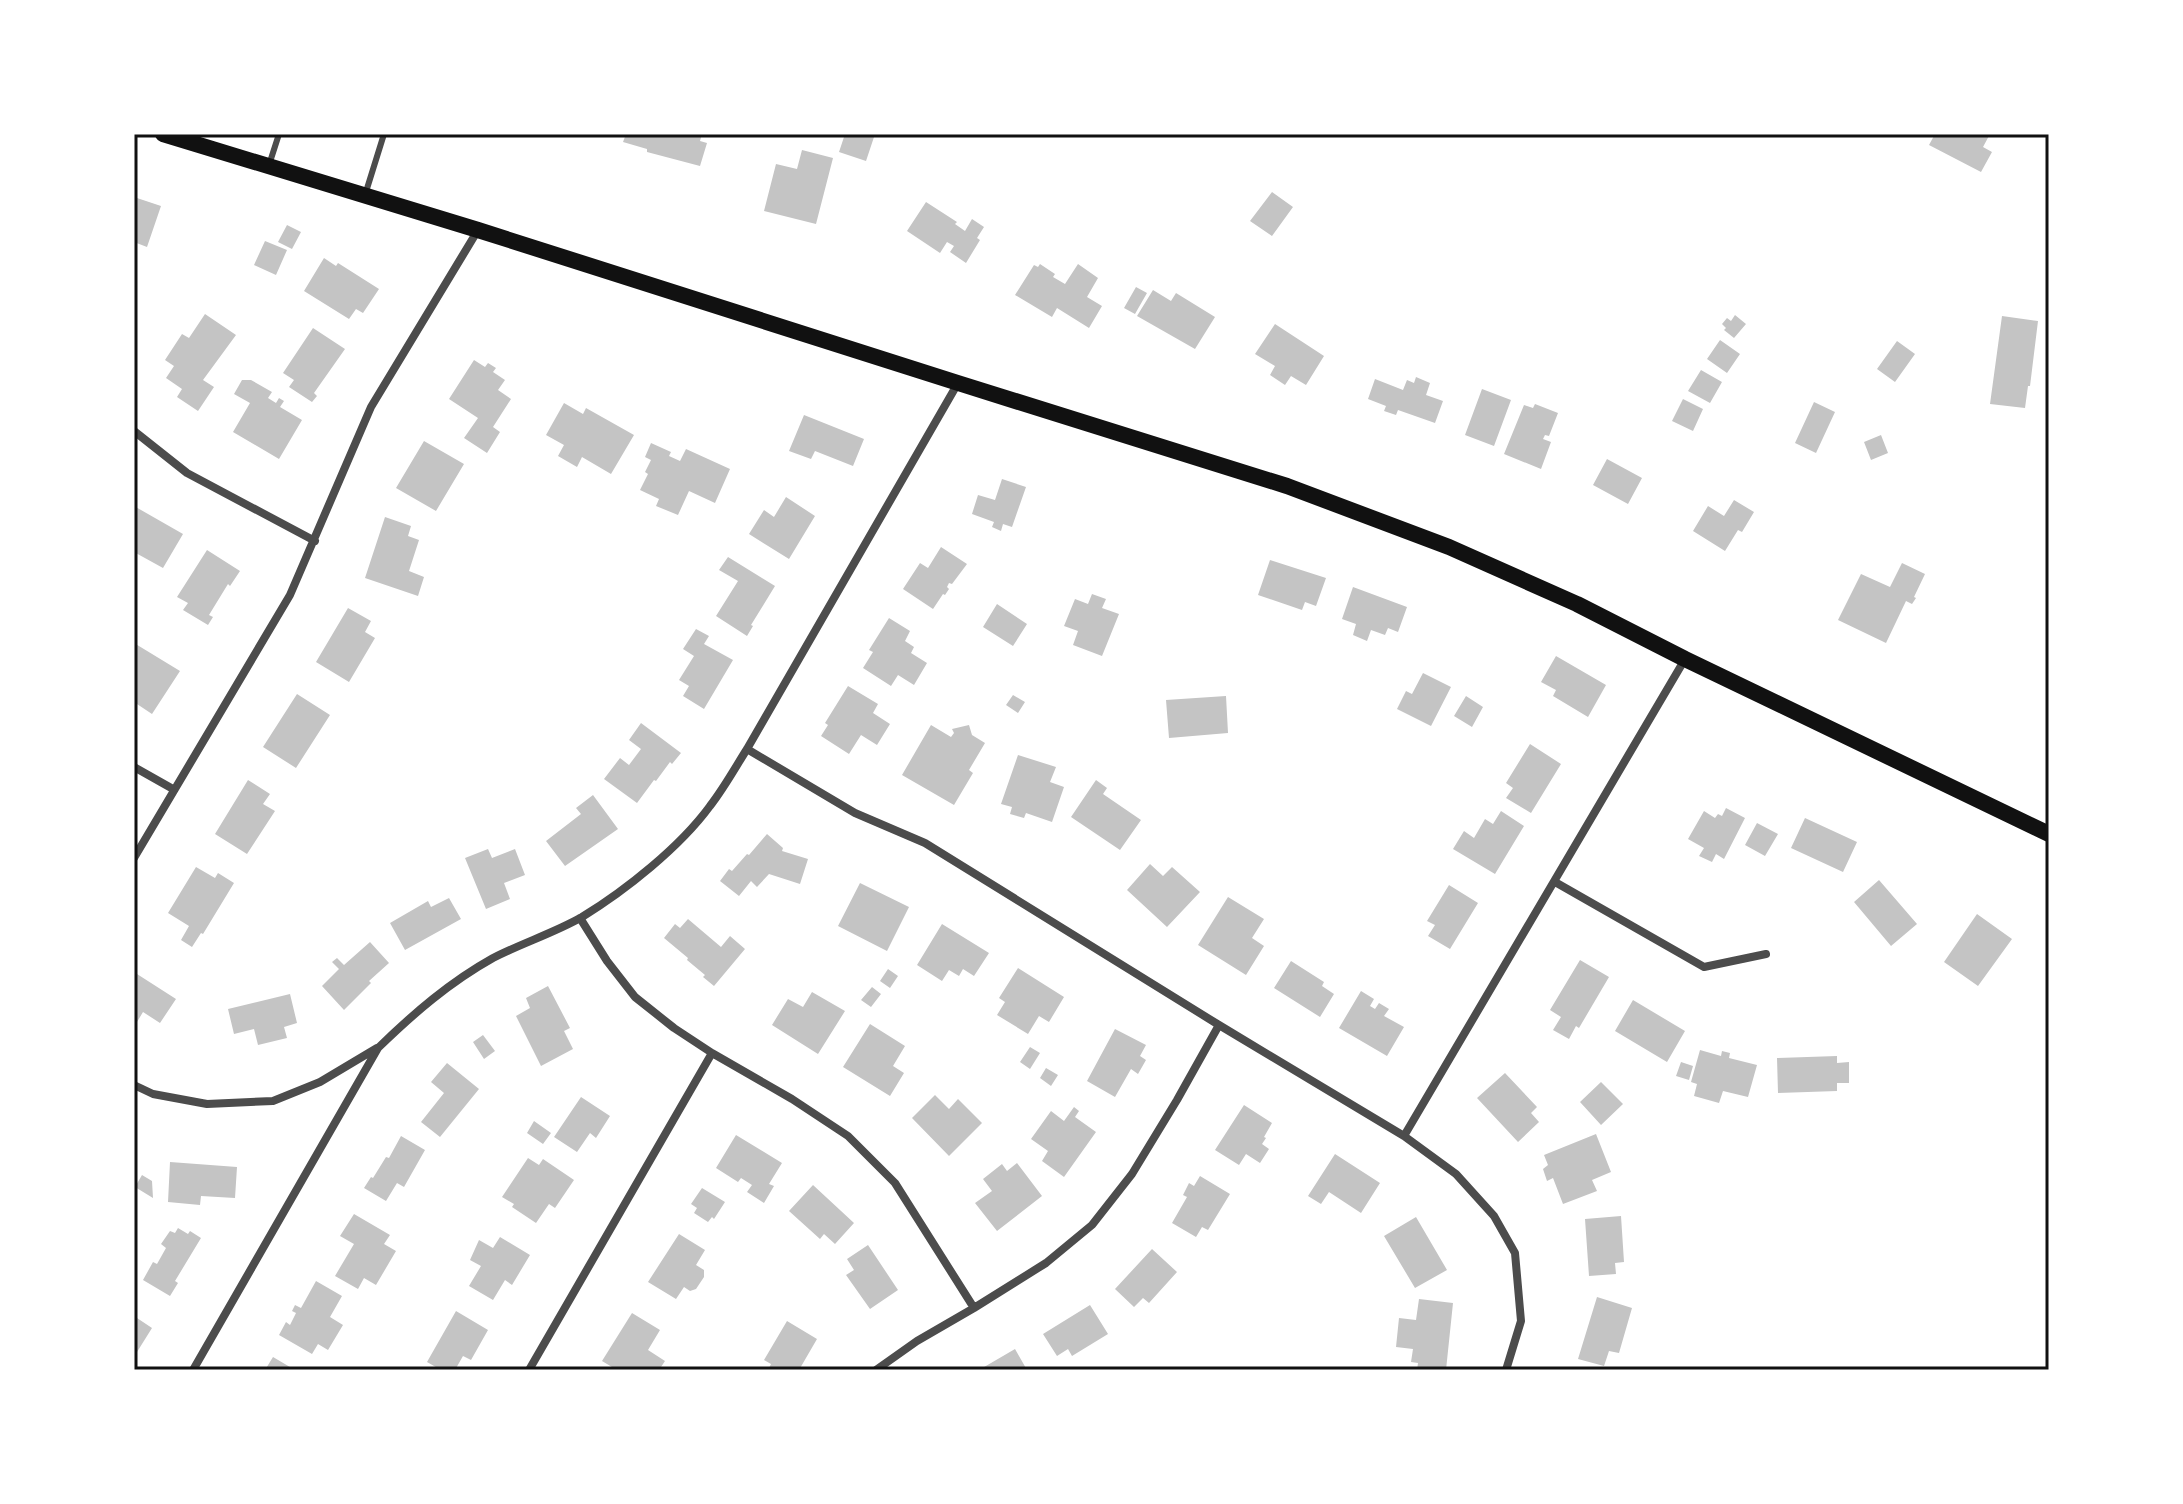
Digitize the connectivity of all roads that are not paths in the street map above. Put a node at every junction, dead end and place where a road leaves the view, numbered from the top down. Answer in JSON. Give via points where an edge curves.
{"nodes":[{"id":1,"x":163,"y":134,"type":"edge"},
{"id":2,"x":279,"y":134,"type":"edge"},
{"id":3,"x":384,"y":134,"type":"edge"},
{"id":4,"x":269,"y":166,"type":"junction"},
{"id":5,"x":365,"y":195,"type":"junction"},
{"id":6,"x":478,"y":230,"type":"junction"},
{"id":7,"x":958,"y":383,"type":"junction"},
{"id":8,"x":134,"y":431,"type":"edge"},
{"id":9,"x":315,"y":541,"type":"junction"},
{"id":10,"x":1685,"y":659,"type":"junction"},
{"id":11,"x":747,"y":749,"type":"junction"},
{"id":12,"x":134,"y":767,"type":"edge"},
{"id":13,"x":173,"y":789,"type":"junction"},
{"id":14,"x":2049,"y":834,"type":"edge"},
{"id":15,"x":134,"y":858,"type":"edge"},
{"id":16,"x":1555,"y":882,"type":"junction"},
{"id":17,"x":580,"y":918,"type":"junction"},
{"id":18,"x":1766,"y":954,"type":"dead end"},
{"id":19,"x":1219,"y":1025,"type":"junction"},
{"id":20,"x":378,"y":1048,"type":"junction"},
{"id":21,"x":712,"y":1053,"type":"junction"},
{"id":22,"x":134,"y":1085,"type":"edge"},
{"id":23,"x":1404,"y":1136,"type":"junction"},
{"id":24,"x":974,"y":1308,"type":"junction"},
{"id":25,"x":193,"y":1370,"type":"edge"},
{"id":26,"x":529,"y":1370,"type":"edge"},
{"id":27,"x":876,"y":1370,"type":"edge"},
{"id":28,"x":1506,"y":1370,"type":"edge"}],
"edges":[{"from":1,"to":4,"type":"main road"},
{"from":2,"to":4,"type":"lane"},
{"from":3,"to":5,"type":"lane"},
{"from":4,"to":5,"type":"main road"},
{"from":5,"to":6,"type":"main road"},
{"from":6,"to":7,"type":"main road"},
{"from":6,"to":9,"type":"street","via":[[371,407]]},
{"from":7,"to":10,"type":"main road","via":[[1376,519],[1577,604]]},
{"from":7,"to":11,"type":"street"},
{"from":8,"to":9,"type":"street","via":[[187,473]]},
{"from":9,"to":13,"type":"street","via":[[290,595]]},
{"from":10,"to":14,"type":"main road"},
{"from":10,"to":16,"type":"street"},
{"from":11,"to":17,"type":"street","via":[[709,808],[663,857]]},
{"from":11,"to":19,"type":"street","via":[[855,813],[925,843]]},
{"from":12,"to":13,"type":"street"},
{"from":13,"to":15,"type":"street"},
{"from":16,"to":18,"type":"street","via":[[1704,967]]},
{"from":16,"to":23,"type":"street"},
{"from":17,"to":20,"type":"street","via":[[450,984]]},
{"from":17,"to":21,"type":"street","via":[[635,997]]},
{"from":19,"to":23,"type":"street"},
{"from":19,"to":24,"type":"street","via":[[1132,1174],[1092,1225],[1046,1263]]},
{"from":20,"to":22,"type":"street","via":[[320,1082],[273,1101],[207,1104]]},
{"from":20,"to":25,"type":"street"},
{"from":21,"to":24,"type":"street","via":[[848,1136],[895,1183]]},
{"from":21,"to":26,"type":"street"},
{"from":23,"to":28,"type":"street","via":[[1456,1174],[1494,1216],[1515,1253],[1521,1321]]},
{"from":24,"to":27,"type":"street"}]}
